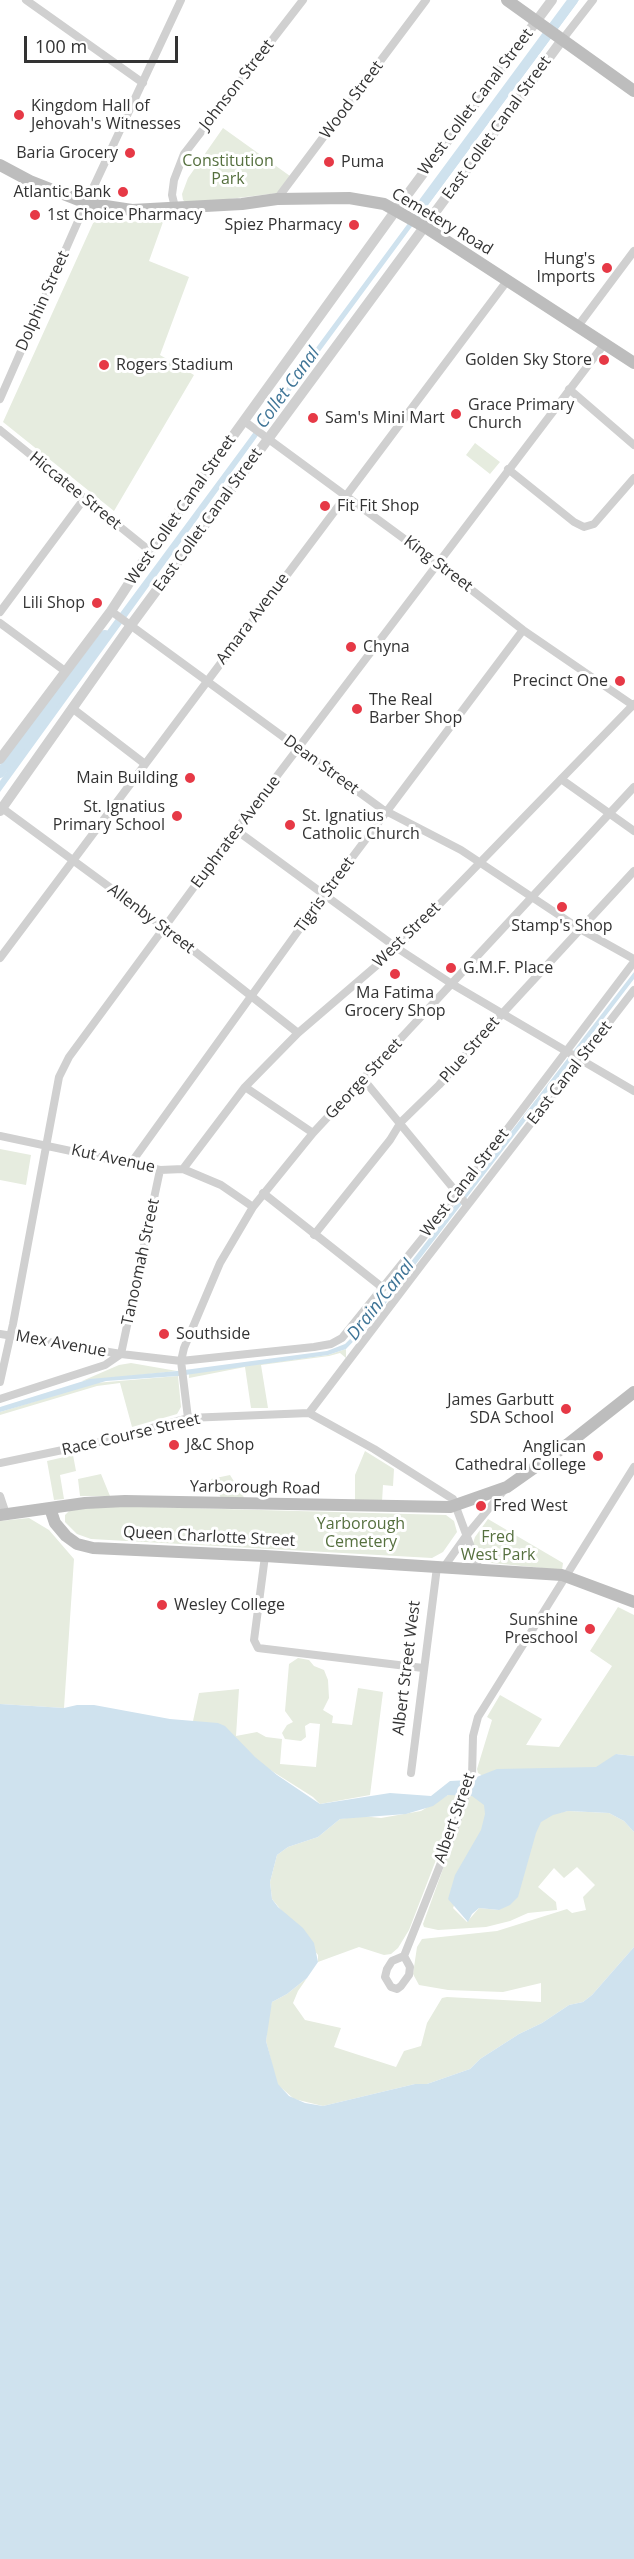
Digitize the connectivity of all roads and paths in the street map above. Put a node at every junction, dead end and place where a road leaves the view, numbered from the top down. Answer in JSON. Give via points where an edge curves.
{"nodes":[{"id":1,"x":26,"y":0,"type":"edge"},
{"id":2,"x":181,"y":0,"type":"edge"},
{"id":3,"x":303,"y":0,"type":"edge"},
{"id":4,"x":426,"y":0,"type":"edge"},
{"id":5,"x":507,"y":0,"type":"edge"},
{"id":6,"x":552,"y":0,"type":"edge"},
{"id":7,"x":593,"y":0,"type":"edge"},
{"id":8,"x":536,"y":21,"type":"junction"},
{"id":9,"x":555,"y":36,"type":"junction"},
{"id":10,"x":143,"y":83,"type":"junction"},
{"id":11,"x":634,"y":91,"type":"edge"},
{"id":12,"x":0,"y":165,"type":"edge"},
{"id":13,"x":278,"y":199,"type":"junction"},
{"id":14,"x":86,"y":203,"type":"junction"},
{"id":15,"x":175,"y":207,"type":"junction"},
{"id":16,"x":400,"y":212,"type":"junction"},
{"id":17,"x":422,"y":225,"type":"junction"},
{"id":18,"x":634,"y":251,"type":"edge"},
{"id":19,"x":507,"y":281,"type":"junction"},
{"id":20,"x":578,"y":326,"type":"junction"},
{"id":21,"x":605,"y":343,"type":"junction"},
{"id":22,"x":634,"y":363,"type":"edge"},
{"id":23,"x":569,"y":389,"type":"junction"},
{"id":24,"x":0,"y":396,"type":"edge"},
{"id":25,"x":248,"y":423,"type":"junction"},
{"id":26,"x":0,"y":430,"type":"edge"},
{"id":27,"x":266,"y":436,"type":"junction"},
{"id":28,"x":634,"y":445,"type":"edge"},
{"id":29,"x":508,"y":469,"type":"junction"},
{"id":30,"x":634,"y":478,"type":"edge"},
{"id":31,"x":346,"y":496,"type":"junction"},
{"id":32,"x":84,"y":499,"type":"junction"},
{"id":33,"x":150,"y":550,"type":"junction"},
{"id":34,"x":437,"y":563,"type":"junction"},
{"id":35,"x":0,"y":612,"type":"edge"},
{"id":36,"x":113,"y":612,"type":"junction"},
{"id":37,"x":0,"y":622,"type":"edge"},
{"id":38,"x":128,"y":623,"type":"junction"},
{"id":39,"x":523,"y":630,"type":"junction"},
{"id":40,"x":65,"y":671,"type":"junction"},
{"id":41,"x":206,"y":680,"type":"junction"},
{"id":42,"x":634,"y":705,"type":"edge"},
{"id":43,"x":72,"y":708,"type":"junction"},
{"id":44,"x":299,"y":748,"type":"junction"},
{"id":45,"x":0,"y":759,"type":"edge"},
{"id":46,"x":146,"y":764,"type":"junction"},
{"id":47,"x":561,"y":779,"type":"junction"},
{"id":48,"x":634,"y":787,"type":"edge"},
{"id":49,"x":1,"y":809,"type":"edge"},
{"id":50,"x":387,"y":812,"type":"junction"},
{"id":51,"x":608,"y":814,"type":"junction"},
{"id":52,"x":236,"y":830,"type":"junction"},
{"id":53,"x":634,"y":831,"type":"edge"},
{"id":54,"x":74,"y":862,"type":"junction"},
{"id":55,"x":479,"y":863,"type":"junction"},
{"id":56,"x":634,"y":871,"type":"edge"},
{"id":57,"x":324,"y":895,"type":"junction"},
{"id":58,"x":531,"y":897,"type":"junction"},
{"id":59,"x":165,"y":928,"type":"junction"},
{"id":60,"x":580,"y":929,"type":"junction"},
{"id":61,"x":397,"y":948,"type":"junction"},
{"id":62,"x":0,"y":958,"type":"edge"},
{"id":63,"x":634,"y":960,"type":"edge"},
{"id":64,"x":452,"y":984,"type":"junction"},
{"id":65,"x":634,"y":990,"type":"edge"},
{"id":66,"x":252,"y":997,"type":"junction"},
{"id":67,"x":501,"y":1015,"type":"junction"},
{"id":68,"x":298,"y":1033,"type":"junction"},
{"id":69,"x":573,"y":1054,"type":"junction"},
{"id":70,"x":364,"y":1080,"type":"junction"},
{"id":71,"x":245,"y":1087,"type":"junction"},
{"id":72,"x":634,"y":1091,"type":"edge"},
{"id":73,"x":401,"y":1122,"type":"junction"},
{"id":74,"x":313,"y":1133,"type":"junction"},
{"id":75,"x":0,"y":1136,"type":"edge"},
{"id":76,"x":46,"y":1146,"type":"junction"},
{"id":77,"x":131,"y":1163,"type":"junction"},
{"id":78,"x":183,"y":1169,"type":"junction"},
{"id":79,"x":160,"y":1170,"type":"junction"},
{"id":80,"x":263,"y":1193,"type":"junction"},
{"id":81,"x":462,"y":1200,"type":"junction"},
{"id":82,"x":253,"y":1207,"type":"junction"},
{"id":83,"x":314,"y":1234,"type":"junction"},
{"id":84,"x":383,"y":1288,"type":"junction"},
{"id":85,"x":0,"y":1334,"type":"edge"},
{"id":86,"x":11,"y":1336,"type":"junction"},
{"id":87,"x":121,"y":1354,"type":"junction"},
{"id":88,"x":182,"y":1369,"type":"junction"},
{"id":89,"x":0,"y":1382,"type":"edge"},
{"id":90,"x":634,"y":1392,"type":"edge"},
{"id":91,"x":0,"y":1400,"type":"edge"},
{"id":92,"x":309,"y":1413,"type":"junction"},
{"id":93,"x":188,"y":1418,"type":"junction"},
{"id":94,"x":0,"y":1463,"type":"edge"},
{"id":95,"x":634,"y":1467,"type":"edge"},
{"id":96,"x":507,"y":1487,"type":"junction"},
{"id":97,"x":0,"y":1496,"type":"edge"},
{"id":98,"x":457,"y":1505,"type":"junction"},
{"id":99,"x":50,"y":1508,"type":"junction"},
{"id":100,"x":3,"y":1515,"type":"edge"},
{"id":101,"x":466,"y":1536,"type":"junction"},
{"id":102,"x":265,"y":1556,"type":"junction"},
{"id":103,"x":441,"y":1567,"type":"junction"},
{"id":104,"x":479,"y":1569,"type":"junction"},
{"id":105,"x":566,"y":1576,"type":"junction"},
{"id":106,"x":634,"y":1602,"type":"edge"},
{"id":107,"x":423,"y":1668,"type":"junction"},
{"id":108,"x":411,"y":1773,"type":"dead end"},
{"id":109,"x":404,"y":1956,"type":"dead end"}],
"edges":[{"from":1,"to":10,"type":"street"},
{"from":2,"to":10,"type":"street","name":"Dolphin Street"},
{"from":3,"to":15,"type":"street","name":"Johnson Street","via":[[184,154],[174,180]]},
{"from":4,"to":13,"type":"street","name":"Wood Street"},
{"from":5,"to":8,"type":"main road"},
{"from":6,"to":8,"type":"street","name":"West Collet Canal Street"},
{"from":7,"to":9,"type":"street","name":"East Collet Canal Street"},
{"from":8,"to":9,"type":"main road"},
{"from":8,"to":16,"type":"street","name":"West Collet Canal Street"},
{"from":9,"to":11,"type":"main road"},
{"from":9,"to":17,"type":"street","name":"East Collet Canal Street"},
{"from":10,"to":14,"type":"street","name":"Dolphin Street"},
{"from":12,"to":14,"type":"main road","name":"Cemetery Road"},
{"from":13,"to":15,"type":"main road","name":"Cemetery Road"},
{"from":13,"to":16,"type":"main road","name":"Cemetery Road","via":[[363,199]]},
{"from":14,"to":15,"type":"main road","name":"Cemetery Road","via":[[132,210]]},
{"from":14,"to":24,"type":"street","name":"Dolphin Street"},
{"from":16,"to":17,"type":"main road","name":"Cemetery Road"},
{"from":16,"to":25,"type":"street","name":"West Collet Canal Street"},
{"from":17,"to":19,"type":"main road","name":"Cemetery Road"},
{"from":17,"to":27,"type":"street","name":"East Collet Canal Street"},
{"from":18,"to":20,"type":"street"},
{"from":19,"to":20,"type":"main road","name":"Cemetery Road"},
{"from":19,"to":31,"type":"street","name":"Amara Avenue"},
{"from":20,"to":21,"type":"main road","name":"Cemetery Road"},
{"from":21,"to":22,"type":"main road","name":"Cemetery Road"},
{"from":21,"to":23,"type":"street","name":"Euphrates Avenue"},
{"from":23,"to":28,"type":"street"},
{"from":23,"to":29,"type":"street","name":"Euphrates Avenue"},
{"from":25,"to":27,"type":"street","name":"King Street"},
{"from":25,"to":33,"type":"street","name":"West Collet Canal Street"},
{"from":26,"to":32,"type":"street","name":"Hiccatee Street"},
{"from":27,"to":31,"type":"street","name":"King Street"},
{"from":27,"to":38,"type":"street","name":"East Collet Canal Street"},
{"from":29,"to":30,"type":"street","via":[[584,527],[594,524]]},
{"from":29,"to":34,"type":"street","name":"Euphrates Avenue"},
{"from":31,"to":34,"type":"street","name":"King Street"},
{"from":31,"to":41,"type":"street","name":"Amara Avenue"},
{"from":32,"to":33,"type":"street","name":"Hiccatee Street"},
{"from":32,"to":35,"type":"street"},
{"from":33,"to":36,"type":"street","name":"West Collet Canal Street"},
{"from":34,"to":39,"type":"street","name":"King Street"},
{"from":34,"to":44,"type":"street","name":"Euphrates Avenue"},
{"from":36,"to":38,"type":"street","name":"Dean Street"},
{"from":36,"to":40,"type":"street","name":"West Collet Canal Street"},
{"from":37,"to":40,"type":"street"},
{"from":38,"to":41,"type":"street","name":"Dean Street"},
{"from":38,"to":43,"type":"street","name":"East Collet Canal Street"},
{"from":39,"to":42,"type":"street","name":"King Street"},
{"from":39,"to":50,"type":"street","name":"Tigris Street"},
{"from":40,"to":45,"type":"street","name":"West Collet Canal Street"},
{"from":41,"to":44,"type":"street","name":"Dean Street"},
{"from":41,"to":46,"type":"street","name":"Amara Avenue"},
{"from":42,"to":47,"type":"street","name":"West Street"},
{"from":43,"to":46,"type":"street"},
{"from":43,"to":49,"type":"street","name":"East Collet Canal Street"},
{"from":44,"to":50,"type":"street","name":"Dean Street"},
{"from":44,"to":52,"type":"street","name":"Euphrates Avenue"},
{"from":46,"to":54,"type":"street","name":"Amara Avenue"},
{"from":47,"to":51,"type":"street"},
{"from":47,"to":55,"type":"street","name":"West Street"},
{"from":48,"to":51,"type":"street","name":"George Street"},
{"from":49,"to":54,"type":"street","name":"Allenby Street"},
{"from":50,"to":55,"type":"street","name":"Dean Street","via":[[445,840]]},
{"from":50,"to":57,"type":"street","name":"Tigris Street"},
{"from":51,"to":53,"type":"street"},
{"from":51,"to":58,"type":"street","name":"George Street"},
{"from":52,"to":57,"type":"street"},
{"from":52,"to":59,"type":"street","name":"Euphrates Avenue"},
{"from":54,"to":59,"type":"street","name":"Allenby Street"},
{"from":54,"to":62,"type":"street","name":"Amara Avenue"},
{"from":55,"to":58,"type":"street","name":"Dean Street"},
{"from":55,"to":61,"type":"street","name":"West Street"},
{"from":56,"to":60,"type":"street","name":"Plue Street"},
{"from":57,"to":61,"type":"street"},
{"from":57,"to":66,"type":"street","name":"Tigris Street"},
{"from":58,"to":60,"type":"street","name":"Dean Street"},
{"from":58,"to":64,"type":"street","name":"George Street"},
{"from":59,"to":66,"type":"street","name":"Allenby Street"},
{"from":59,"to":76,"type":"street","name":"Euphrates Avenue","via":[[63,1067]]},
{"from":60,"to":63,"type":"street","name":"Dean Street"},
{"from":60,"to":67,"type":"street","name":"Plue Street"},
{"from":61,"to":64,"type":"street"},
{"from":61,"to":68,"type":"street","name":"West Street"},
{"from":63,"to":69,"type":"street","name":"West Canal Street"},
{"from":64,"to":67,"type":"street"},
{"from":64,"to":70,"type":"street","name":"George Street"},
{"from":65,"to":69,"type":"street","name":"East Canal Street"},
{"from":66,"to":68,"type":"street","name":"Allenby Street"},
{"from":66,"to":77,"type":"street","name":"Tigris Street"},
{"from":67,"to":69,"type":"street"},
{"from":67,"to":73,"type":"street","name":"Plue Street"},
{"from":68,"to":71,"type":"street","name":"West Street"},
{"from":69,"to":72,"type":"street"},
{"from":69,"to":81,"type":"street","name":"East Canal Street"},
{"from":69,"to":81,"type":"street","name":"West Canal Street"},
{"from":70,"to":73,"type":"street"},
{"from":70,"to":74,"type":"street","name":"George Street"},
{"from":71,"to":74,"type":"street"},
{"from":71,"to":78,"type":"street","name":"West Street"},
{"from":73,"to":81,"type":"street"},
{"from":73,"to":83,"type":"street","name":"Plue Street"},
{"from":74,"to":80,"type":"street","name":"George Street"},
{"from":75,"to":76,"type":"street","name":"Kut Avenue"},
{"from":76,"to":77,"type":"street","name":"Kut Avenue"},
{"from":76,"to":86,"type":"street","name":"Euphrates Avenue"},
{"from":77,"to":79,"type":"street","name":"Kut Avenue"},
{"from":78,"to":79,"type":"street","name":"Kut Avenue"},
{"from":78,"to":82,"type":"street","name":"Kut Avenue","via":[[221,1185]]},
{"from":79,"to":87,"type":"street","name":"Tanoomah Street"},
{"from":80,"to":82,"type":"street","name":"George Street"},
{"from":80,"to":83,"type":"street"},
{"from":81,"to":84,"type":"street","name":"West Canal Street"},
{"from":81,"to":92,"type":"street","name":"East Canal Street"},
{"from":82,"to":88,"type":"street","name":"George Street","via":[[220,1263],[183,1348]]},
{"from":83,"to":84,"type":"street"},
{"from":84,"to":88,"type":"street","name":"West Canal Street","via":[[342,1338],[331,1344]]},
{"from":85,"to":86,"type":"street","name":"Mex Avenue"},
{"from":86,"to":87,"type":"street","name":"Mex Avenue"},
{"from":86,"to":89,"type":"street","name":"Euphrates Avenue"},
{"from":87,"to":88,"type":"street","name":"West Canal Street"},
{"from":87,"to":91,"type":"street","via":[[105,1365]]},
{"from":88,"to":93,"type":"street","name":"George Street"},
{"from":90,"to":96,"type":"main road","name":"Albert Street West"},
{"from":92,"to":93,"type":"street","name":"Race Course Street"},
{"from":92,"to":98,"type":"street","via":[[438,1488]]},
{"from":93,"to":94,"type":"street","name":"Race Course Street"},
{"from":95,"to":105,"type":"street","name":"Albert Street"},
{"from":96,"to":98,"type":"main road","name":"Yarborough Road"},
{"from":96,"to":101,"type":"street","name":"Albert Street West"},
{"from":97,"to":100,"type":"street"},
{"from":98,"to":99,"type":"main road","name":"Yarborough Road","via":[[438,1509],[125,1501]]},
{"from":98,"to":101,"type":"street"},
{"from":99,"to":100,"type":"main road","name":"Yarborough Road"},
{"from":99,"to":102,"type":"main road","name":"Queen Charlotte Street","via":[[60,1530],[84,1546]]},
{"from":101,"to":103,"type":"street","name":"Albert Street West"},
{"from":101,"to":104,"type":"street"},
{"from":102,"to":103,"type":"main road","name":"Queen Charlotte Street"},
{"from":102,"to":107,"type":"street","via":[[254,1640],[258,1648]]},
{"from":103,"to":104,"type":"main road","name":"Queen Charlotte Street"},
{"from":103,"to":107,"type":"street","name":"Albert Street West"},
{"from":104,"to":105,"type":"main road","name":"Queen Charlotte Street"},
{"from":105,"to":106,"type":"main road","name":"Queen Charlotte Street"},
{"from":105,"to":109,"type":"street","name":"Albert Street","via":[[478,1717],[473,1736],[472,1777]]},
{"from":107,"to":108,"type":"street","name":"Albert Street West"}]}
